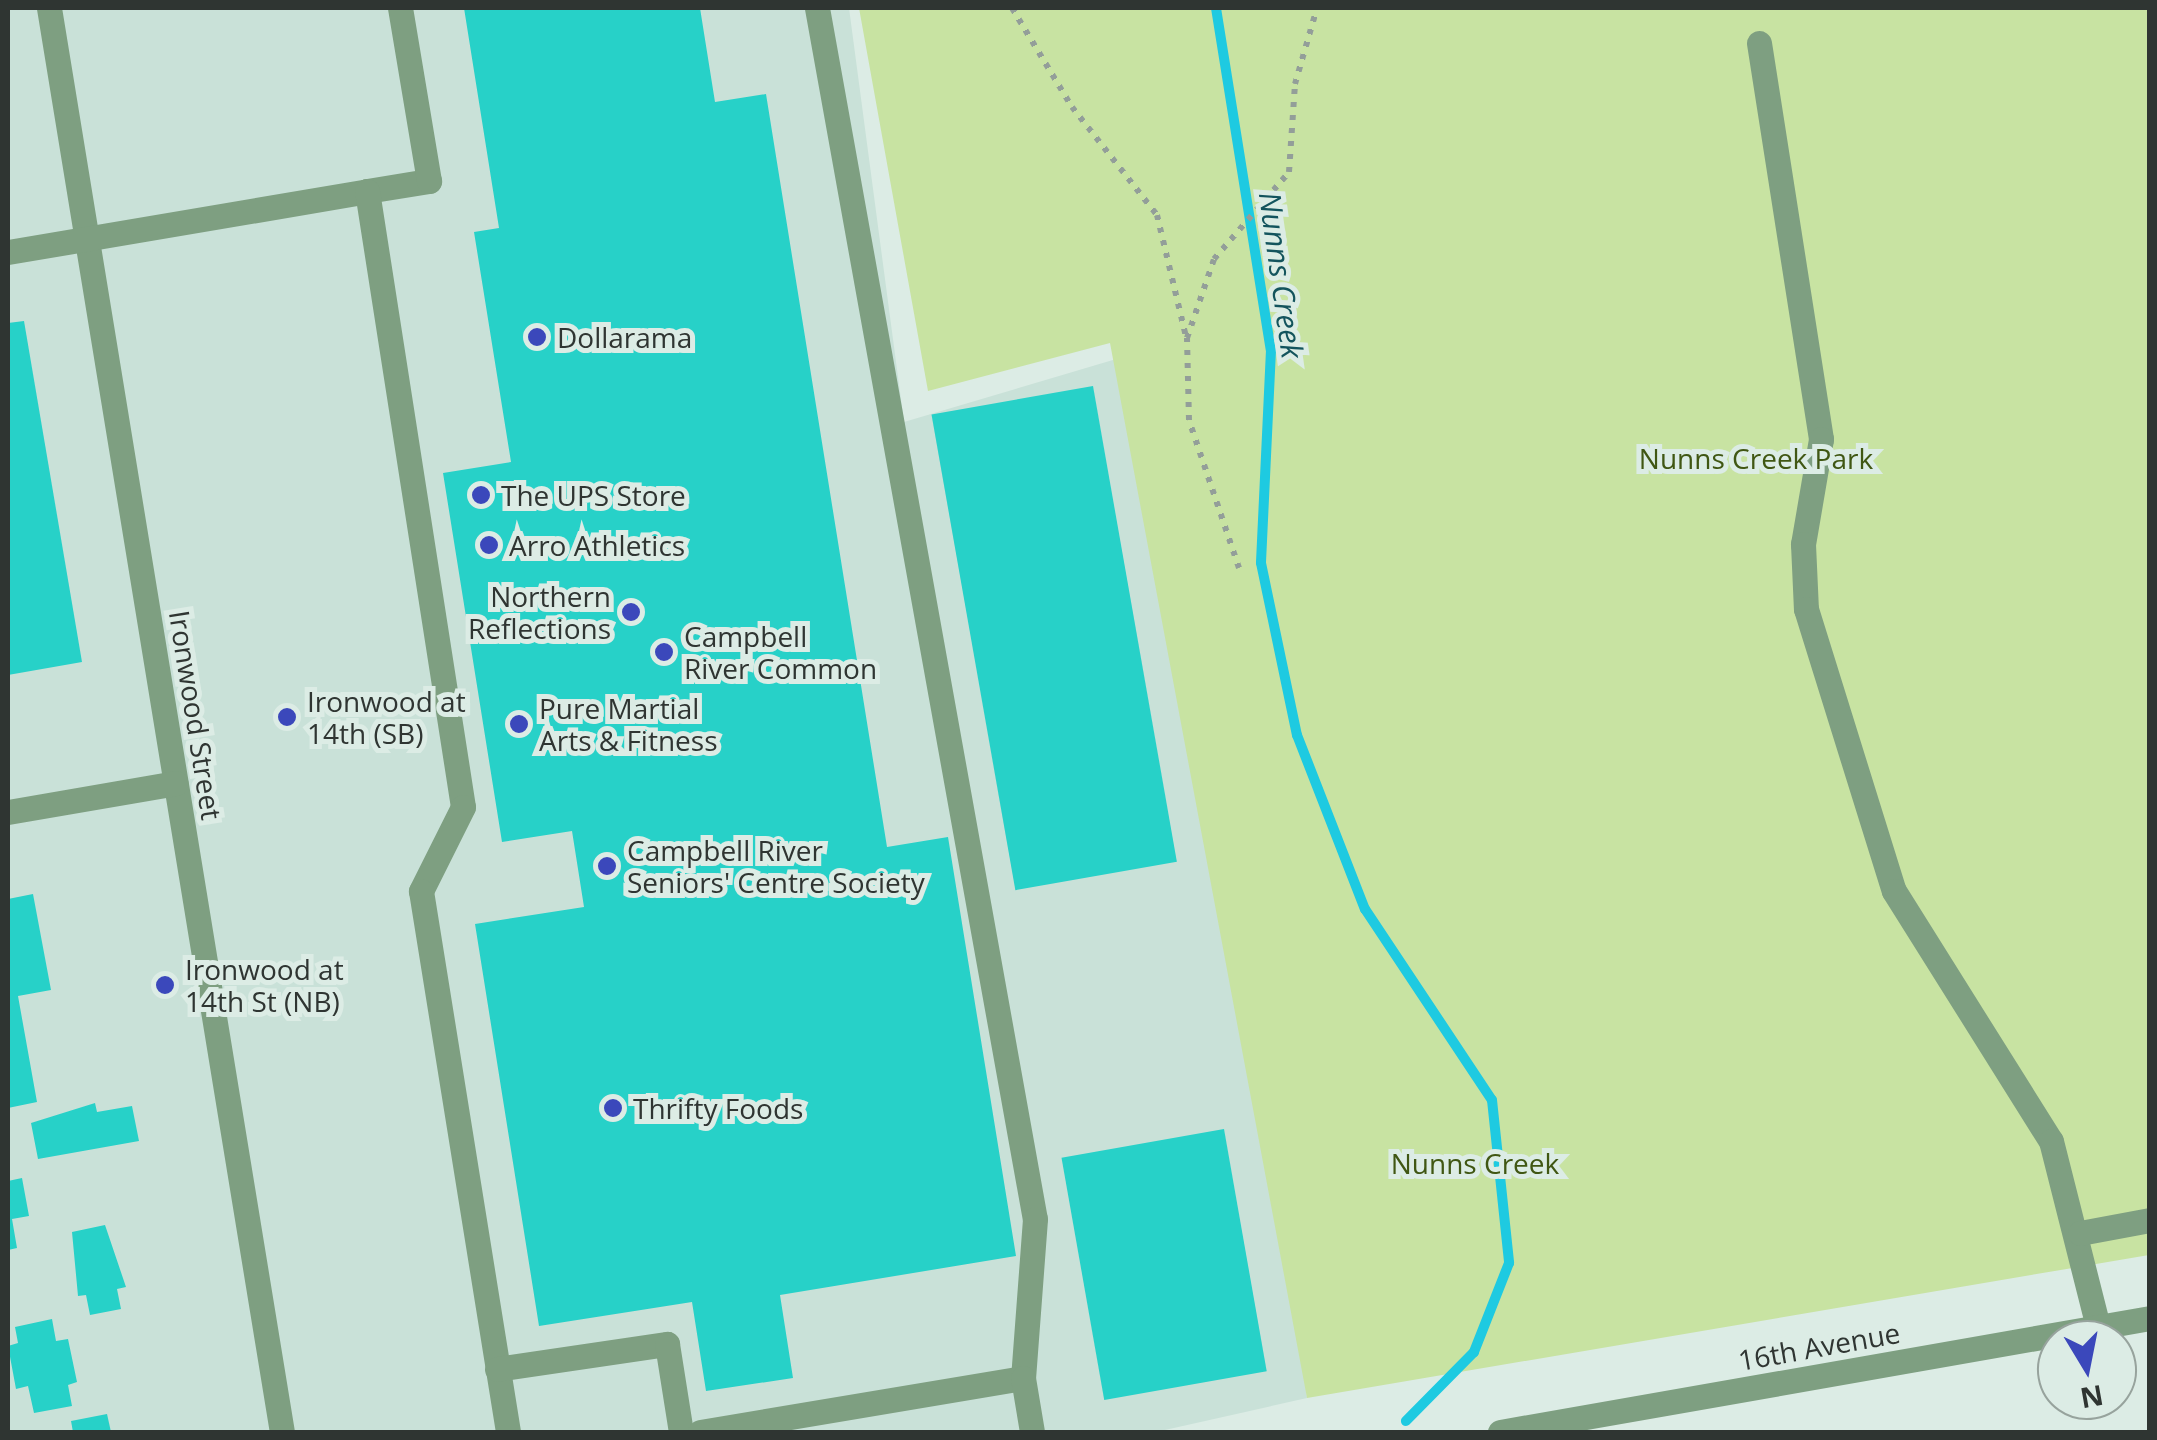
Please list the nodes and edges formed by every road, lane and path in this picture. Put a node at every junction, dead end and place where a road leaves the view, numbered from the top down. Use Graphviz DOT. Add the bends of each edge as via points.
graph roads {
  1 [pos="49,8"];
  2 [pos="400,8"];
  3 [pos="818,8"];
  4 [pos="1012,8"];
  5 [pos="1318,8"];
  6 [pos="1759,43"];
  7 [pos="367,192"];
  8 [pos="88,239"];
  9 [pos="8,252"];
  10 [pos="1186,338"];
  11 [pos="1240,568"];
  12 [pos="176,783"];
  13 [pos="8,812"];
  14 [pos="2150,1220"];
  15 [pos="2080,1233"];
  16 [pos="2096,1320"];
  17 [pos="2037,1339"];
  18 [pos="498,1370"];
  19 [pos="1022,1378"];
  20 [pos="282,1432"];
  21 [pos="508,1432"];
  22 [pos="682,1432"];
  23 [pos="700,1432"];
  24 [pos="1032,1432"];
  25 [pos="1500,1432"];
  1 -- 8 [label="street, Ironwood Street"];
  2 -- 7 [label="street" via="429,181"];
  3 -- 19 [label="street" via="1036,1219"];
  4 -- 10 [label="path" via="1072,107 1157,215"];
  5 -- 10 [label="path" via="1295,84 1289,172 1214,259"];
  6 -- 15 [label="street" via="1821,439 1803,544 1806,609 1894,890 2051,1141"];
  7 -- 8 [label="street"];
  7 -- 18 [label="street" via="462,807 422,891"];
  8 -- 9 [label="street"];
  8 -- 12 [label="street, Ironwood Street"];
  10 -- 11 [label="path" via="1189,420"];
  12 -- 13 [label="street"];
  12 -- 20 [label="street, Ironwood Street"];
  14 -- 15 [label="street"];
  15 -- 16 [label="street"];
  17 -- 25 [label="street, 16th Avenue"];
  18 -- 21 [label="street"];
  18 -- 22 [label="street" via="667,1344"];
  19 -- 23 [label="street"];
  19 -- 24 [label="street"];
}
